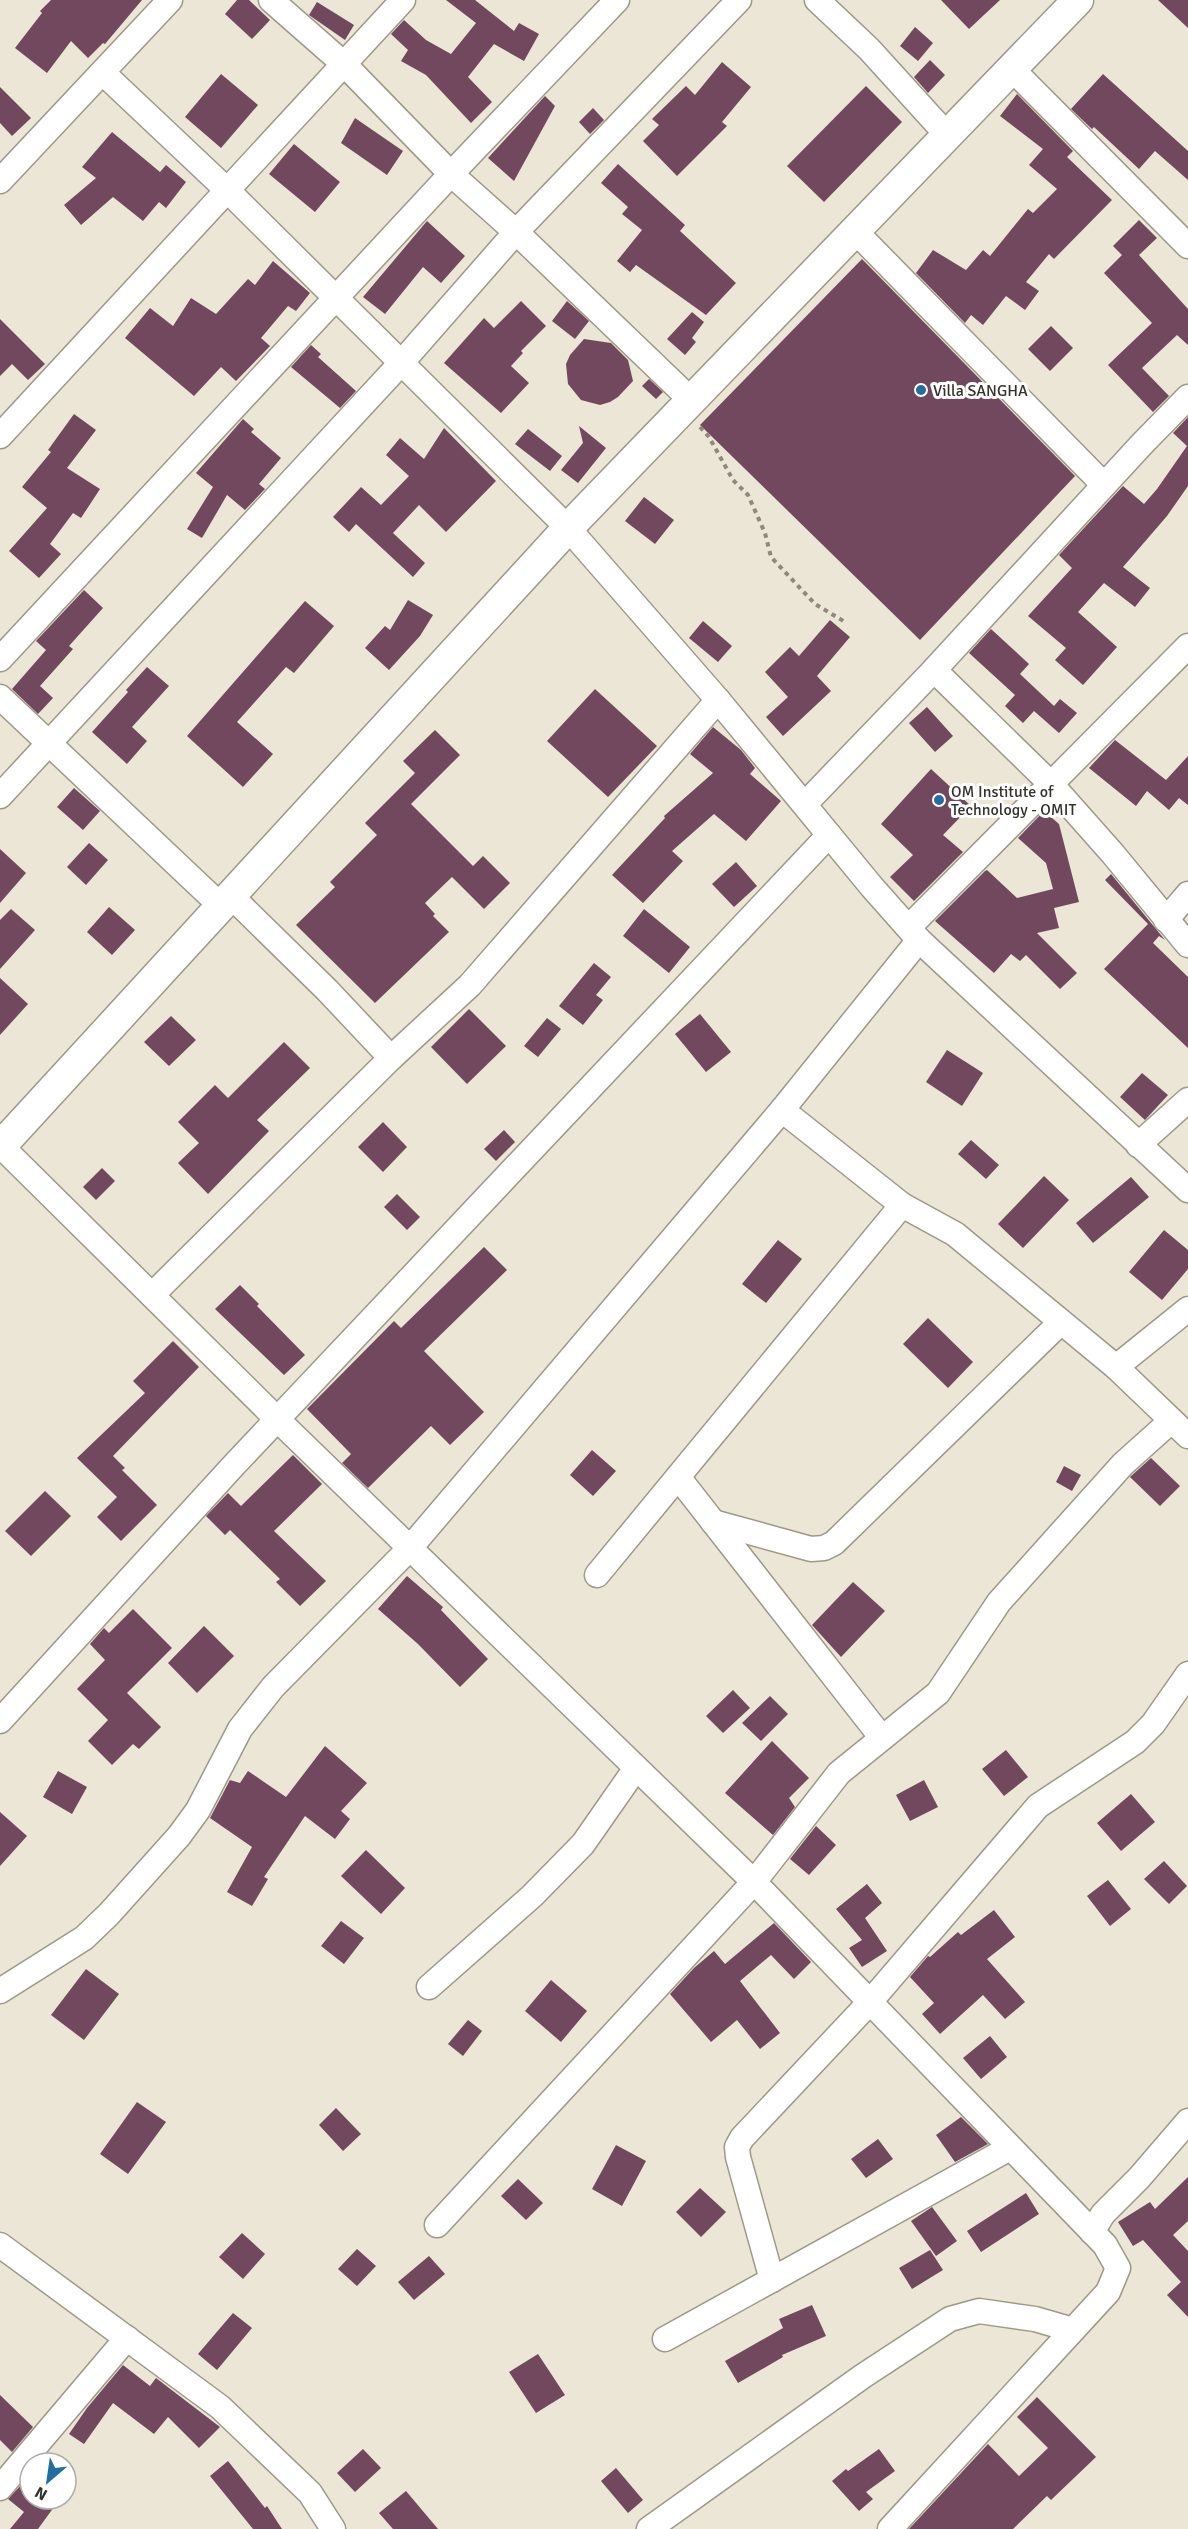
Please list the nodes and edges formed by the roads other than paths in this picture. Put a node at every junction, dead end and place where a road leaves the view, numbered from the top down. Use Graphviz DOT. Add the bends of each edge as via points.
graph roads {
  1 [pos="170,0"];
  2 [pos="271,0"];
  3 [pos="403,0"];
  4 [pos="617,0"];
  5 [pos="739,0"];
  6 [pos="817,0"];
  7 [pos="1078,0"];
  8 [pos="345,65"];
  9 [pos="1013,69"];
  10 [pos="103,73"];
  11 [pos="948,136"];
  12 [pos="451,174"];
  13 [pos="0,181"];
  14 [pos="227,190"];
  15 [pos="516,232"];
  16 [pos="856,232"];
  17 [pos="1188,246"];
  18 [pos="336,297"];
  19 [pos="402,362"];
  20 [pos="1188,398"];
  21 [pos="692,400"];
  22 [pos="0,436"];
  23 [pos="1104,485"];
  24 [pos="568,528"];
  25 [pos="1188,646"];
  26 [pos="0,659"];
  27 [pos="934,670"];
  28 [pos="0,698"];
  29 [pos="718,700"];
  30 [pos="48,744"];
  31 [pos="1051,784"];
  32 [pos="0,796"];
  33 [pos="805,804"];
  34 [pos="829,835"];
  35 [pos="1188,894"];
  36 [pos="226,901"];
  37 [pos="1166,920"];
  38 [pos="914,934"];
  39 [pos="1188,945"];
  40 [pos="391,1058"];
  41 [pos="1188,1100"];
  42 [pos="782,1110"];
  43 [pos="1138,1145"];
  44 [pos="1,1147"];
  45 [pos="1188,1190"];
  46 [pos="902,1205"];
  47 [pos="152,1295"];
  48 [pos="1188,1309"];
  49 [pos="1061,1322"];
  50 [pos="1116,1367"];
  51 [pos="277,1419"];
  52 [pos="1180,1428"];
  53 [pos="678,1478"];
  54 [pos="713,1522"];
  55 [pos="410,1548"];
  56 [pos="597,1575"];
  57 [pos="1188,1674"];
  58 [pos="0,1721"];
  59 [pos="882,1738"];
  60 [pos="636,1768"];
  61 [pos="754,1882"];
  62 [pos="429,1987"];
  63 [pos="0,1990"];
  64 [pos="870,2002"];
  65 [pos="1188,2121"];
  66 [pos="1010,2148"];
  67 [pos="437,2225"];
  68 [pos="1092,2232"];
  69 [pos="0,2245"];
  70 [pos="772,2280"];
  71 [pos="1073,2330"];
  72 [pos="127,2338"];
  73 [pos="666,2339"];
  74 [pos="0,2488"];
  75 [pos="333,2529"];
  76 [pos="649,2529"];
  77 [pos="890,2529"];
  1 -- 10 [label="street"];
  2 -- 8 [label="street"];
  3 -- 8 [label="street"];
  4 -- 12 [label="street"];
  5 -- 15 [label="street"];
  6 -- 11 [label="street" via="869,48"];
  7 -- 9 [label="street"];
  8 -- 12 [label="street"];
  8 -- 14 [label="street"];
  9 -- 11 [label="street"];
  9 -- 17 [label="street"];
  10 -- 13 [label="street"];
  10 -- 14 [label="street"];
  11 -- 16 [label="street"];
  12 -- 15 [label="street"];
  12 -- 18 [label="street"];
  14 -- 18 [label="street"];
  14 -- 22 [label="street"];
  15 -- 19 [label="street"];
  15 -- 21 [label="street"];
  16 -- 21 [label="street"];
  16 -- 23 [label="street"];
  18 -- 19 [label="street"];
  18 -- 26 [label="street"];
  19 -- 24 [label="street"];
  19 -- 30 [label="street"];
  20 -- 23 [label="street"];
  21 -- 24 [label="street"];
  23 -- 27 [label="street"];
  24 -- 29 [label="street"];
  24 -- 36 [label="street"];
  25 -- 31 [label="street"];
  27 -- 31 [label="street"];
  27 -- 33 [label="street"];
  28 -- 30 [label="street"];
  29 -- 33 [label="street"];
  29 -- 40 [label="street" via="470,985"];
  30 -- 32 [label="street"];
  30 -- 36 [label="street"];
  31 -- 37 [label="street"];
  31 -- 38 [label="street"];
  33 -- 34 [label="street"];
  34 -- 38 [label="street"];
  34 -- 51 [label="street"];
  35 -- 37 [label="street"];
  36 -- 40 [label="street" via="327,990"];
  36 -- 44 [label="street"];
  37 -- 39 [label="street"];
  38 -- 42 [label="street"];
  38 -- 43 [label="street"];
  40 -- 47 [label="street"];
  41 -- 43 [label="street"];
  42 -- 46 [label="street"];
  42 -- 55 [label="street"];
  43 -- 45 [label="street"];
  44 -- 47 [label="street"];
  46 -- 49 [label="street" via="955,1234"];
  46 -- 53 [label="street"];
  47 -- 51 [label="street"];
  48 -- 50 [label="street"];
  49 -- 50 [label="street"];
  49 -- 54 [label="street" via="834,1543 811,1549"];
  50 -- 52 [label="street"];
  51 -- 55 [label="street"];
  51 -- 58 [label="street"];
  52 -- 59 [label="street" via="1123,1464 999,1602 938,1693"];
  53 -- 54 [label="street"];
  53 -- 56 [label="street"];
  54 -- 59 [label="street"];
  55 -- 60 [label="street"];
  55 -- 63 [label="street" via="254,1710 198,1810 109,1914 84,1938"];
  57 -- 64 [label="street" via="1153,1724 1135,1742 1038,1806"];
  59 -- 61 [label="street" via="831,1782"];
  60 -- 61 [label="street"];
  60 -- 62 [label="street" via="583,1844 532,1896"];
  61 -- 64 [label="street"];
  61 -- 67 [label="street"];
  64 -- 66 [label="street"];
  64 -- 70 [label="street" via="737,2147"];
  65 -- 68 [label="street" via="1103,2214"];
  66 -- 68 [label="street"];
  66 -- 70 [label="street"];
  68 -- 71 [label="street" via="1118,2268 1108,2292"];
  69 -- 72 [label="street"];
  70 -- 73 [label="street"];
  71 -- 76 [label="street" via="1035,2319 979,2311 950,2319 863,2376"];
  71 -- 77 [label="street"];
  72 -- 74 [label="street"];
  72 -- 75 [label="street" via="236,2421 310,2493"];
}
